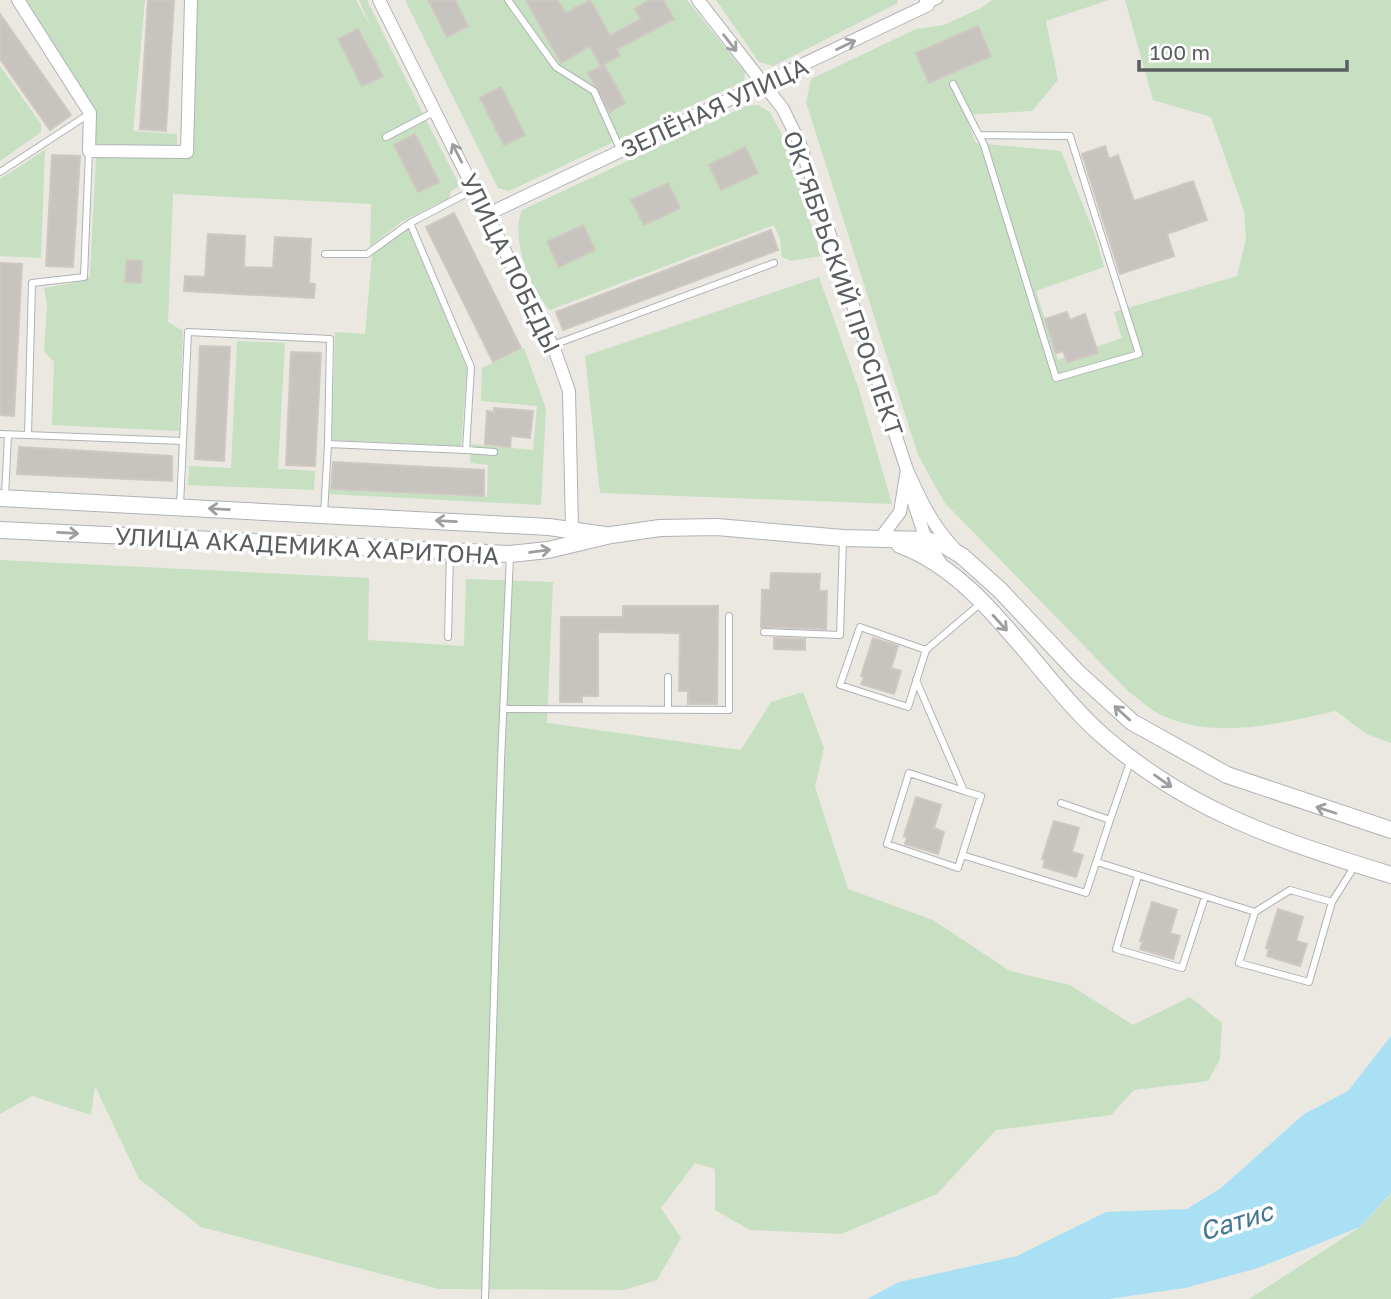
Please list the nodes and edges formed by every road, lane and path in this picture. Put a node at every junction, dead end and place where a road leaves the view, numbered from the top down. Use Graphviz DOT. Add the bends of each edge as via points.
graph roads {
  1 [pos="18,0"];
  2 [pos="191,0"];
  3 [pos="379,0"];
  4 [pos="508,0"];
  5 [pos="698,0"];
  6 [pos="931,2"];
  7 [pos="953,84"];
  8 [pos="762,85"];
  9 [pos="436,111"];
  10 [pos="90,113"];
  11 [pos="979,135"];
  12 [pos="386,137"];
  13 [pos="89,151"];
  14 [pos="621,151"];
  15 [pos="0,172"];
  16 [pos="475,189"];
  17 [pos="488,214"];
  18 [pos="410,223"];
  19 [pos="325,254"];
  20 [pos="774,263"];
  21 [pos="553,345"];
  22 [pos="4,434"];
  23 [pos="28,435"];
  24 [pos="183,441"];
  25 [pos="328,444"];
  26 [pos="466,450"];
  27 [pos="494,452"];
  28 [pos="907,470"];
  29 [pos="2,498"];
  30 [pos="180,507"];
  31 [pos="324,514"];
  32 [pos="572,528"];
  33 [pos="0,530"];
  34 [pos="611,535"];
  35 [pos="843,538"];
  36 [pos="883,540"];
  37 [pos="926,540"];
  38 [pos="573,545"];
  39 [pos="450,553"];
  40 [pos="510,554"];
  41 [pos="962,556"];
  42 [pos="941,564"];
  43 [pos="981,603"];
  44 [pos="729,615"];
  45 [pos="764,632"];
  46 [pos="448,637"];
  47 [pos="926,650"];
  48 [pos="668,677"];
  49 [pos="916,680"];
  50 [pos="504,709"];
  51 [pos="667,710"];
  52 [pos="1131,759"];
  53 [pos="964,791"];
  54 [pos="1061,803"];
  55 [pos="1110,820"];
  56 [pos="1391,830"];
  57 [pos="962,855"];
  58 [pos="1097,862"];
  59 [pos="1356,864"];
  60 [pos="1391,875"];
  61 [pos="1138,876"];
  62 [pos="1205,897"];
  63 [pos="1332,902"];
  64 [pos="1255,912"];
  65 [pos="485,1299"];
  1 -- 10 [label="street"];
  2 -- 13 [label="street" via="187,152"];
  3 -- 9 [label="street, УЛИЦА ПОБЕДЫ"];
  4 -- 14 [label="lane" via="556,66 594,91"];
  5 -- 8 [label="street, ОКТЯБРЬСКИЙ ПРОСПЕКТ, one-way"];
  8 -- 6 [label="street, ЗЕЛЁНАЯ УЛИЦА, one-way"];
  7 -- 11 [label="lane"];
  8 -- 14 [label="street, ЗЕЛЁНАЯ УЛИЦА"];
  8 -- 28 [label="street, ОКТЯБРЬСКИЙ ПРОСПЕКТ" via="783,109 800,144"];
  9 -- 12 [label="lane"];
  16 -- 9 [label="street, УЛИЦА ПОБЕДЫ, one-way"];
  10 -- 13 [label="street"];
  10 -- 15 [label="lane"];
  11 -- 11 [label="lane" via="1056,378 1139,354 1070,136"];
  13 -- 23 [label="lane" via="84,277 32,284"];
  14 -- 17 [label="street, ЗЕЛЁНАЯ УЛИЦА"];
  16 -- 17 [label="street, УЛИЦА ПОБЕДЫ"];
  16 -- 18 [label="lane"];
  17 -- 21 [label="street, УЛИЦА ПОБЕДЫ"];
  18 -- 19 [label="lane" via="367,254"];
  18 -- 26 [label="lane" via="471,367"];
  20 -- 21 [label="lane"];
  21 -- 32 [label="street, УЛИЦА ПОБЕДЫ" via="569,391"];
  22 -- 23 [label="lane"];
  22 -- 29 [label="lane"];
  23 -- 24 [label="lane"];
  24 -- 25 [label="lane" via="188,332 330,338"];
  24 -- 30 [label="lane"];
  25 -- 26 [label="lane"];
  25 -- 31 [label="lane"];
  26 -- 27 [label="lane"];
  28 -- 36 [label="street, ОКТЯБРЬСКИЙ ПРОСПЕКТ" via="900,512"];
  28 -- 37 [label="street, ОКТЯБРЬСКИЙ ПРОСПЕКТ"];
  28 -- 41 [label="street, ОКТЯБРЬСКИЙ ПРОСПЕКТ" via="937,528"];
  29 -- 30 [label="main road, УЛИЦА АКАДЕМИКА ХАРИТОНА"];
  31 -- 30 [label="main road, УЛИЦА АКАДЕМИКА ХАРИТОНА, one-way"];
  32 -- 31 [label="main road, УЛИЦА АКАДЕМИКА ХАРИТОНА, one-way"];
  32 -- 34 [label="main road, УЛИЦА АКАДЕМИКА ХАРИТОНА"];
  32 -- 38 [label="main road, УЛИЦА ПОБЕДЫ"];
  33 -- 39 [label="main road, УЛИЦА АКАДЕМИКА ХАРИТОНА, one-way"];
  34 -- 35 [label="main road, УЛИЦА АКАДЕМИКА ХАРИТОНА" via="717,527"];
  34 -- 38 [label="main road, УЛИЦА АКАДЕМИКА ХАРИТОНА"];
  35 -- 36 [label="main road, УЛИЦА АКАДЕМИКА ХАРИТОНА"];
  35 -- 45 [label="lane" via="840,635"];
  36 -- 37 [label="main road, УЛИЦА АКАДЕМИКА ХАРИТОНА"];
  36 -- 42 [label="main road, УЛИЦА АКАДЕМИКА ХАРИТОНА"];
  37 -- 41 [label="main road, УЛИЦА АКАДЕМИКА ХАРИТОНА"];
  37 -- 42 [label="street, ОКТЯБРЬСКИЙ ПРОСПЕКТ"];
  40 -- 38 [label="main road, УЛИЦА АКАДЕМИКА ХАРИТОНА, one-way"];
  39 -- 40 [label="main road, УЛИЦА АКАДЕМИКА ХАРИТОНА"];
  39 -- 46 [label="lane"];
  40 -- 50 [label="lane"];
  56 -- 41 [label="main road, УЛИЦА АКАДЕМИКА ХАРИТОНА, one-way" via="1227,775 1132,722"];
  42 -- 43 [label="main road, УЛИЦА АКАДЕМИКА ХАРИТОНА"];
  43 -- 47 [label="lane"];
  43 -- 52 [label="main road, УЛИЦА АКАДЕМИКА ХАРИТОНА, one-way" via="1101,735"];
  44 -- 51 [label="lane" via="729,710"];
  47 -- 49 [label="lane"];
  47 -- 49 [label="lane" via="860,627 840,685 908,707"];
  48 -- 51 [label="lane"];
  49 -- 53 [label="lane"];
  50 -- 51 [label="lane"];
  50 -- 65 [label="lane"];
  52 -- 55 [label="lane"];
  52 -- 59 [label="main road, УЛИЦА АКАДЕМИКА ХАРИТОНА, one-way" via="1234,822"];
  53 -- 57 [label="lane" via="981,796"];
  53 -- 57 [label="lane" via="909,773 887,844 958,868"];
  54 -- 55 [label="lane"];
  55 -- 58 [label="lane"];
  57 -- 58 [label="lane" via="1086,893"];
  58 -- 61 [label="lane"];
  59 -- 60 [label="main road, УЛИЦА АКАДЕМИКА ХАРИТОНА"];
  59 -- 63 [label="lane"];
  61 -- 62 [label="lane"];
  61 -- 62 [label="lane" via="1116,949 1182,968"];
  62 -- 64 [label="lane"];
  63 -- 64 [label="lane" via="1290,890"];
  63 -- 64 [label="lane" via="1309,982 1239,963"];
}
